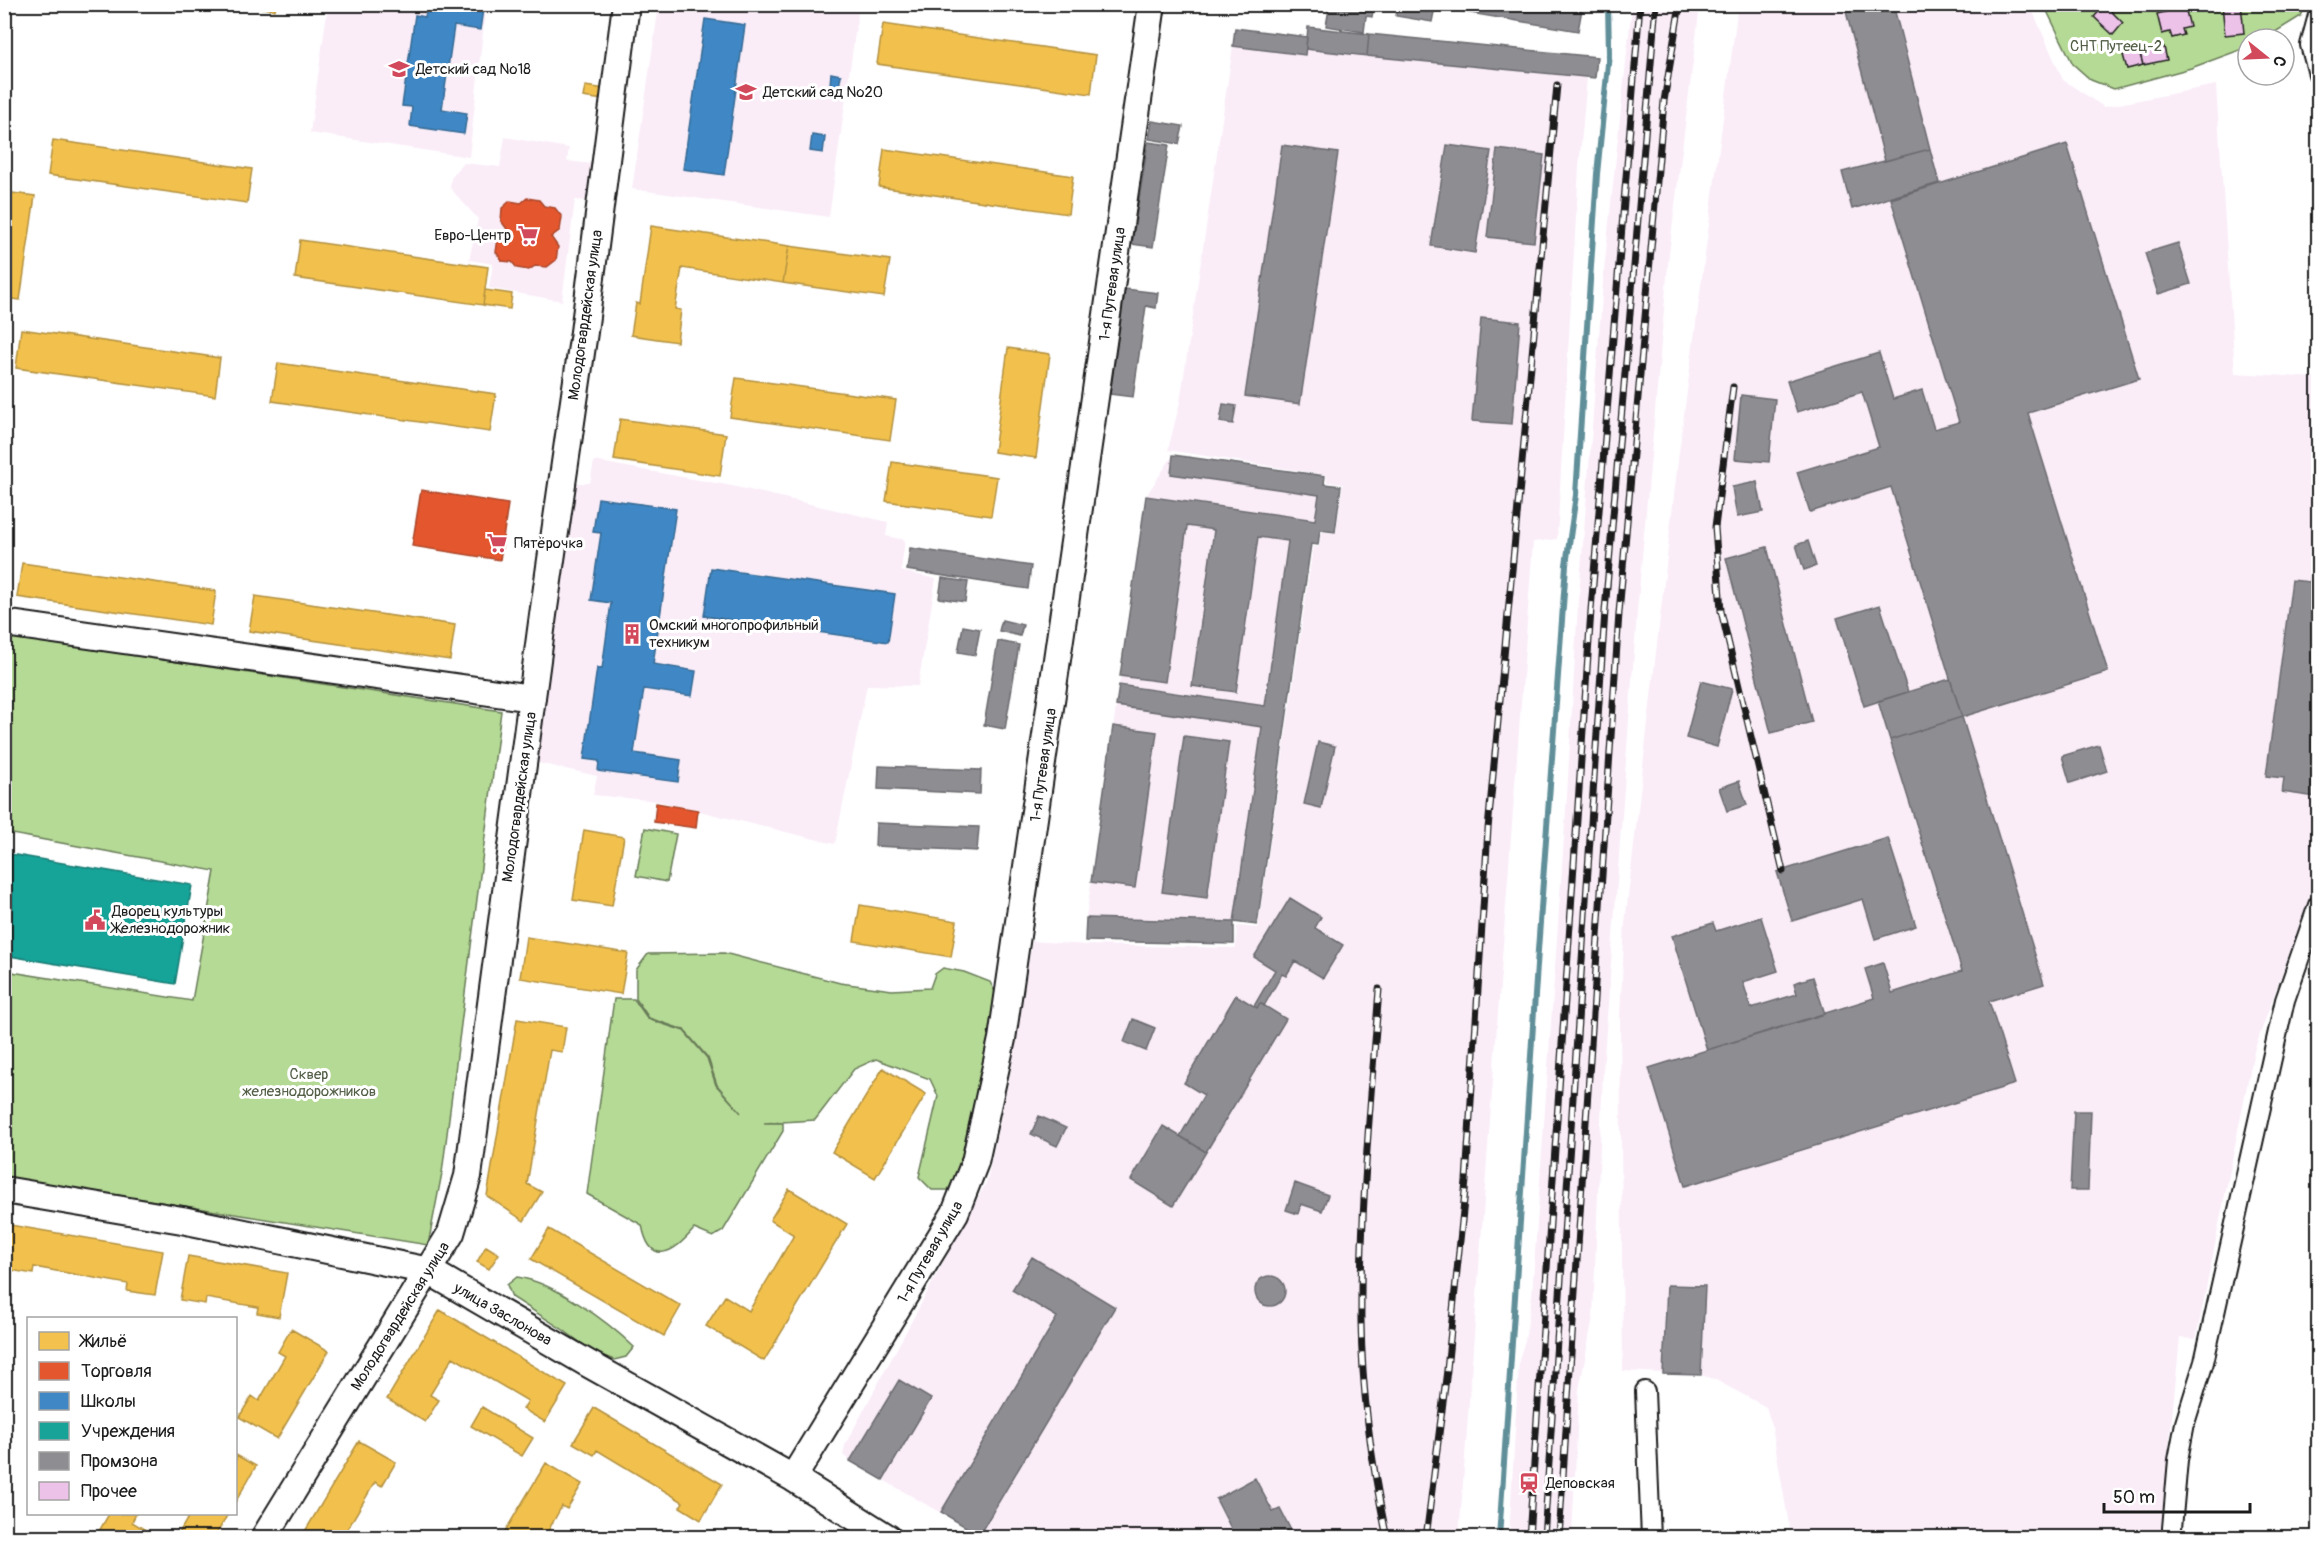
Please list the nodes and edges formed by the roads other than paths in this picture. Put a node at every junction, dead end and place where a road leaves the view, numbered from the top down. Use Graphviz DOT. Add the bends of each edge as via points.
graph roads {
  1 [pos="626,4"];
  2 [pos="1152,4"];
  3 [pos="2319,15"];
  4 [pos="2319,74"];
  5 [pos="4,623"];
  6 [pos="532,698"];
  7 [pos="2319,905"];
  8 [pos="4,1190"];
  9 [pos="429,1271"];
  10 [pos="1645,1391"];
  11 [pos="793,1478"];
  12 [pos="264,1538"];
  13 [pos="888,1538"];
  14 [pos="1651,1538"];
  15 [pos="2173,1538"];
  1 -- 6 [label="street, Молодогвардейская улица"];
  2 -- 11 [label="street, 1-я Путевая улица" via="1002,1039 975,1162 941,1239"];
  3 -- 4 [label="street" via="2310,45"];
  5 -- 6 [label="street"];
  6 -- 9 [label="street, Молодогвардейская улица" via="468,1176 452,1233"];
  7 -- 15 [label="street" via="2285,1000 2204,1362 2185,1423 2178,1460"];
  8 -- 9 [label="street, улица Заслонова" via="182,1220"];
  9 -- 11 [label="street, улица Заслонова"];
  9 -- 12 [label="street, Молодогвардейская улица"];
  10 -- 14 [label="street"];
  11 -- 13 [label="street, улица Заслонова"];
}
